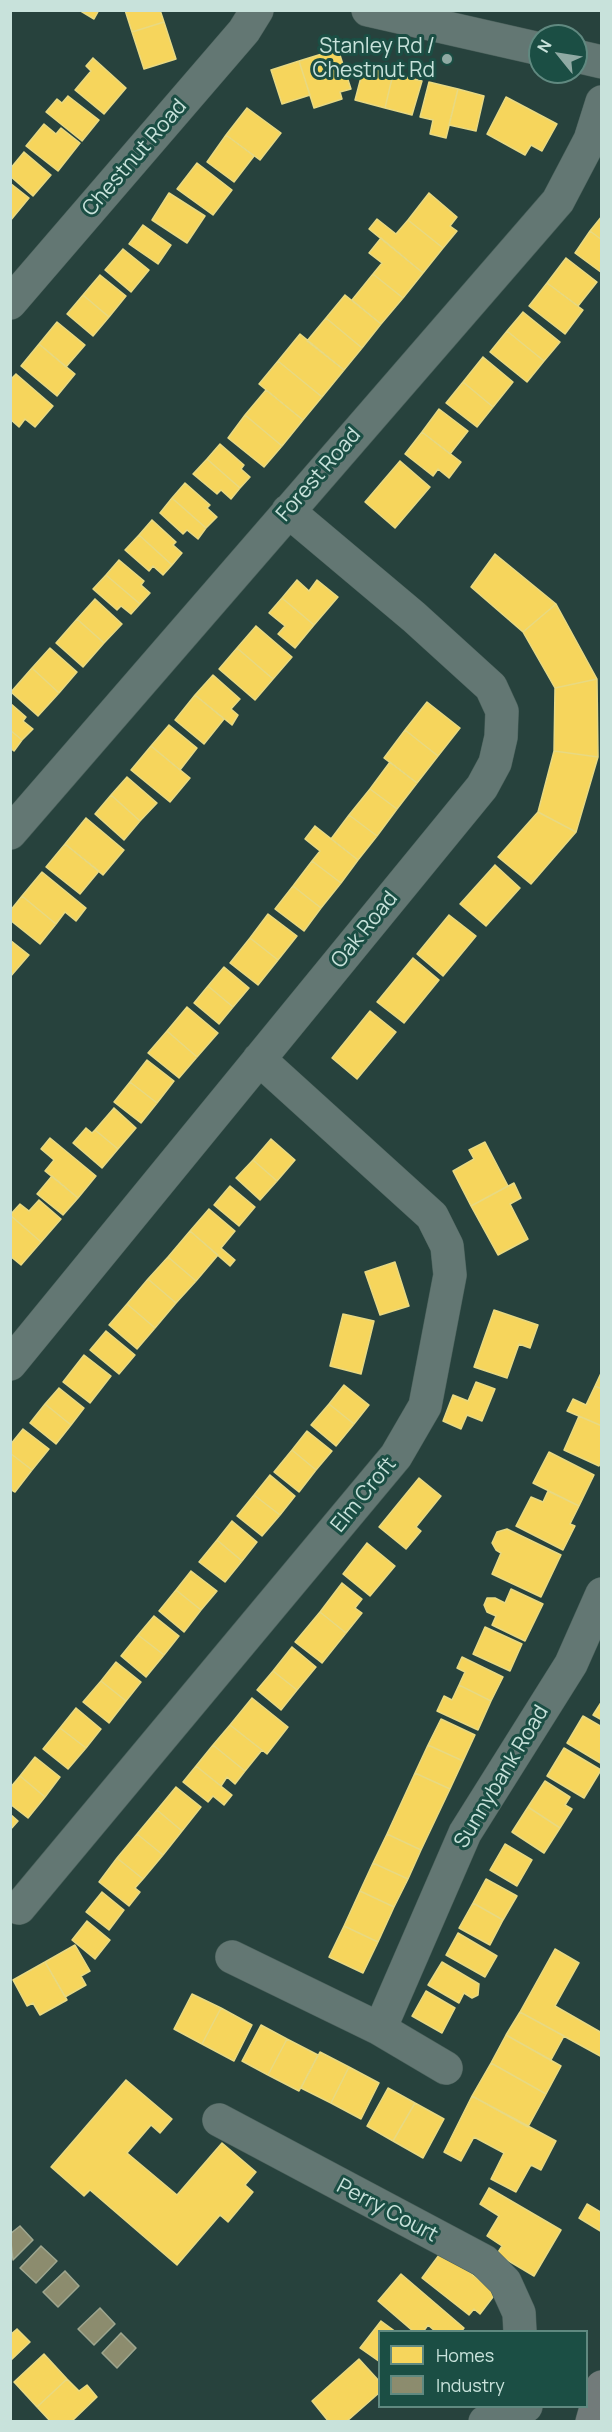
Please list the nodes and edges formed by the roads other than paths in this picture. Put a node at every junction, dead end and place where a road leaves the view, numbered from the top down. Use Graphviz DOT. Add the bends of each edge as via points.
graph roads {
  1 [pos="257,10"];
  2 [pos="368,10"];
  3 [pos="528,46"];
  4 [pos="602,102"];
  5 [pos="10,303"];
  6 [pos="288,511"];
  7 [pos="10,832"];
  8 [pos="259,1059"];
  9 [pos="10,1364"];
  10 [pos="602,1594"];
  11 [pos="19,1908"];
  12 [pos="232,1957"];
  13 [pos="380,2029"];
  14 [pos="446,2068"];
  15 [pos="219,2120"];
  16 [pos="520,2330"];
  17 [pos="602,2379"];
  18 [pos="602,2387"];
  19 [pos="588,2388"];
  20 [pos="521,2408"];
  21 [pos="485,2421"];
  22 [pos="591,2421"];
  1 -- 5 [label="street, Chestnut Road" via="244,31"];
  2 -- 3 [label="street"];
  4 -- 6 [label="street, Forest Road" via="590,140 558,201"];
  6 -- 7 [label="street, Forest Road"];
  6 -- 8 [label="street, Oak Road" via="491,687 502,720 495,763 482,787"];
  8 -- 9 [label="street, Oak Road"];
  8 -- 11 [label="street, Elm Croft" via="432,1216 447,1246 450,1275 425,1406 396,1456"];
  10 -- 13 [label="street, Sunnybank Road" via="571,1664 465,1833"];
  12 -- 13 [label="street"];
  13 -- 14 [label="street"];
  15 -- 16 [label="street, Perry Court" via="484,2261 505,2282 519,2313"];
  17 -- 19 [label="street"];
  18 -- 22 [label="highway"];
  20 -- 21 [label="street"];
}
